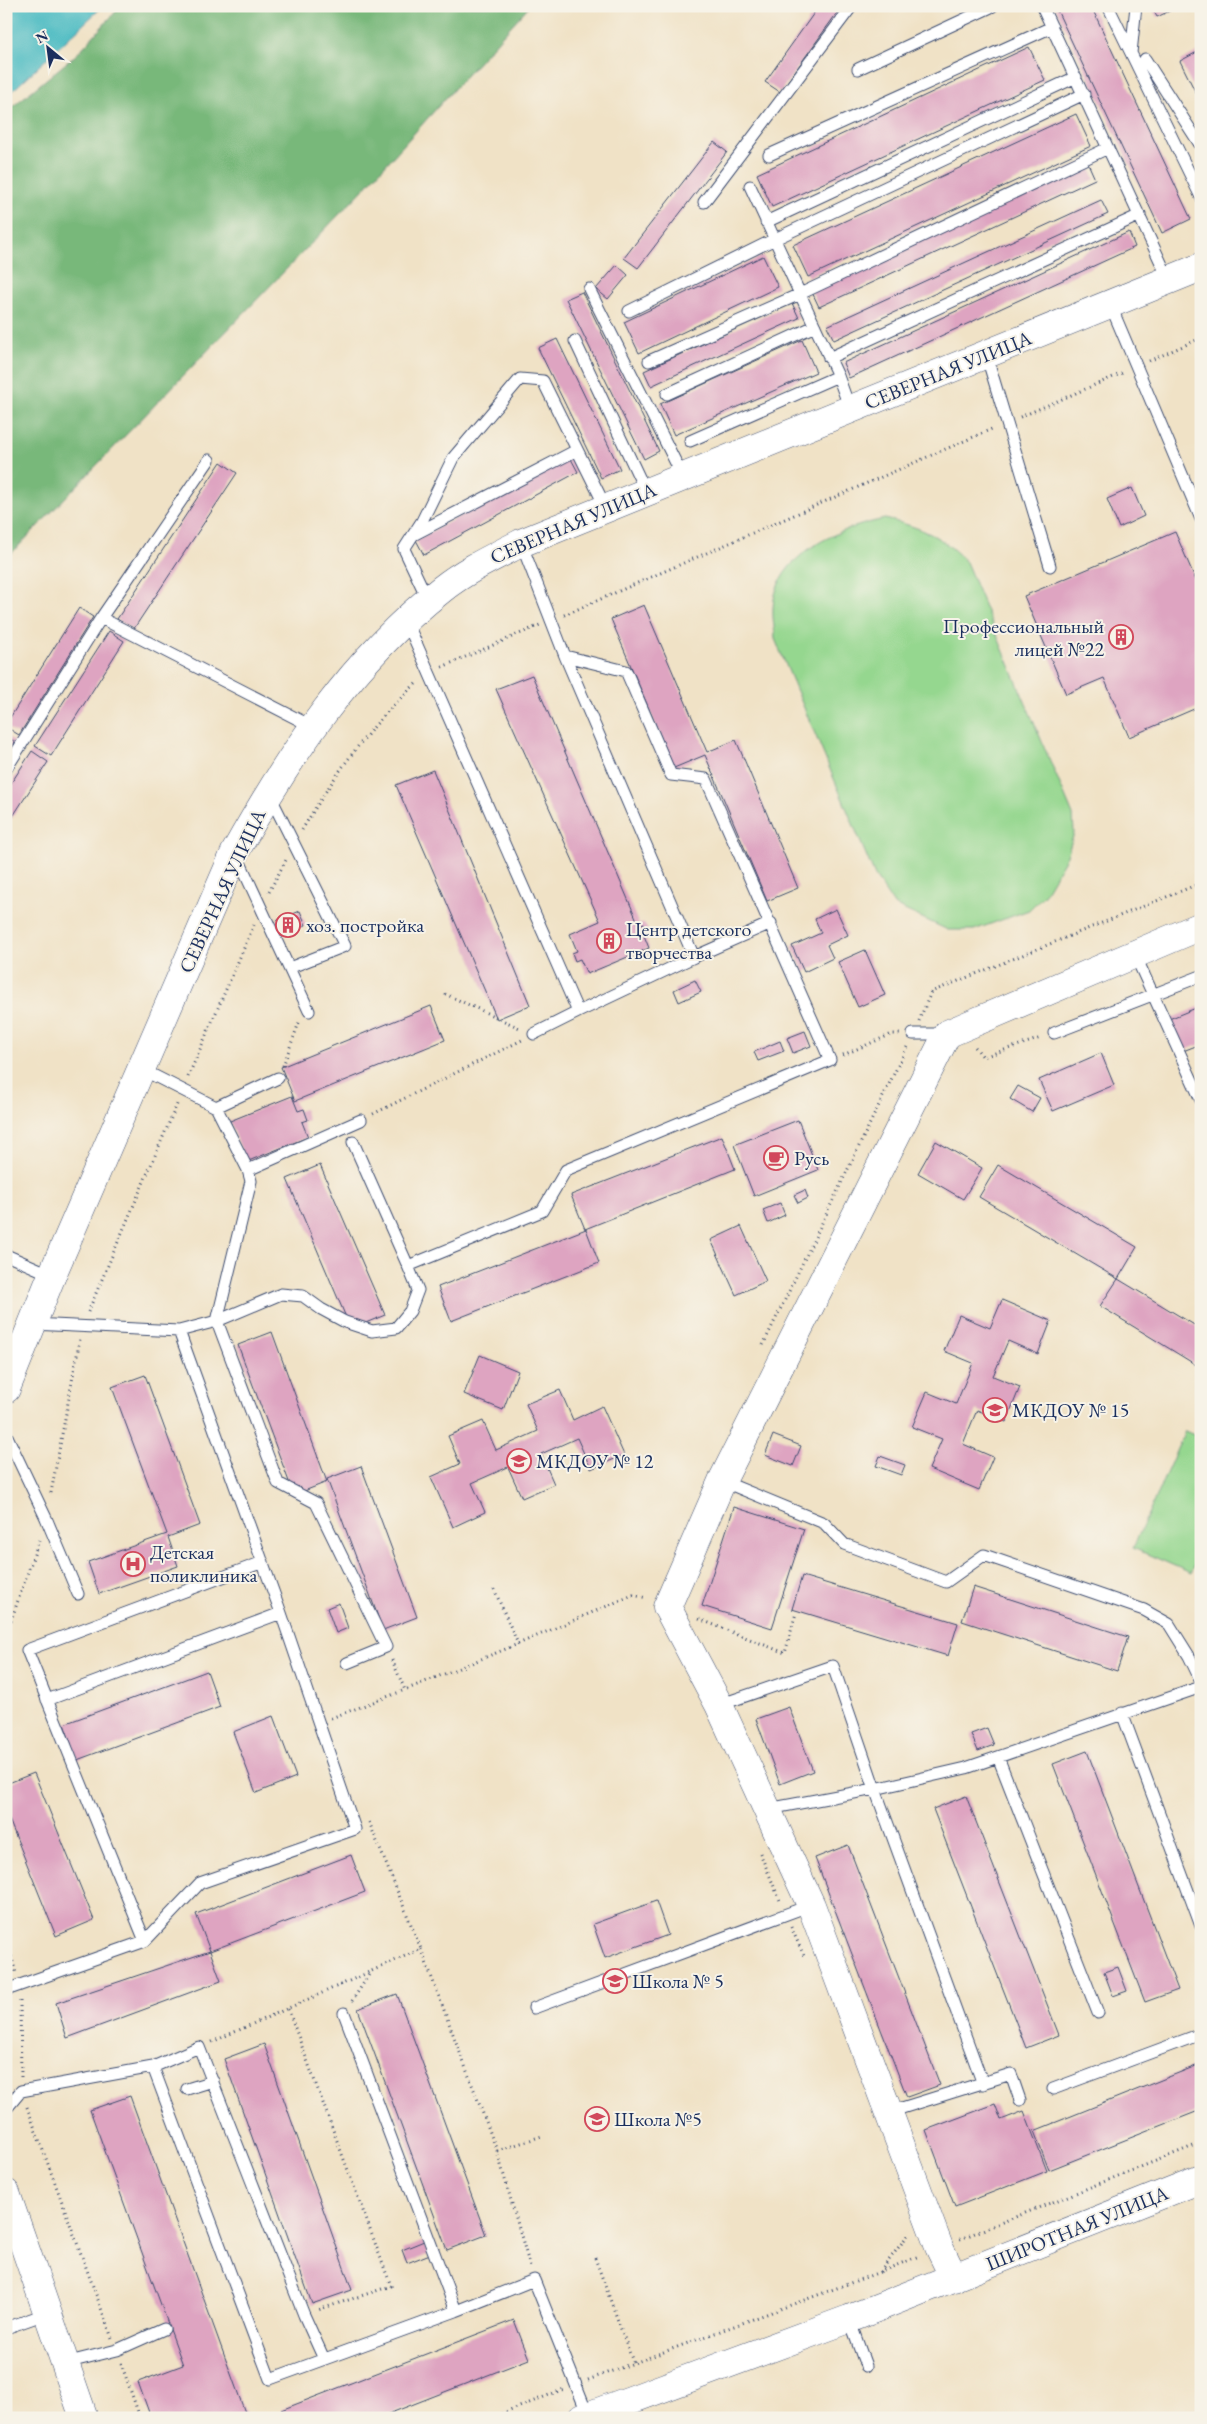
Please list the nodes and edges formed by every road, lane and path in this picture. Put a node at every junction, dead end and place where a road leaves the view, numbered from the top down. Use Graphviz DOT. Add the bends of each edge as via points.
graph roads {
  1 [pos="852,6"];
  2 [pos="993,6"];
  3 [pos="1042,6"];
  4 [pos="1108,6"];
  5 [pos="1136,6"];
  6 [pos="1052,27"];
  7 [pos="1131,53"];
  8 [pos="1145,59"];
  9 [pos="858,69"];
  10 [pos="1076,77"];
  11 [pos="1084,94"];
  12 [pos="1201,146"];
  13 [pos="1108,148"];
  14 [pos="769,155"];
  15 [pos="750,186"];
  16 [pos="1201,197"];
  17 [pos="704,202"];
  18 [pos="1140,215"];
  19 [pos="766,222"];
  20 [pos="775,239"];
  21 [pos="1201,267"];
  22 [pos="1169,280"];
  23 [pos="589,289"];
  24 [pos="800,294"];
  25 [pos="1110,304"];
  26 [pos="630,310"];
  27 [pos="816,326"];
  28 [pos="1201,338"];
  29 [pos="575,342"];
  30 [pos="986,354"];
  31 [pos="829,358"];
  32 [pos="649,361"];
  33 [pos="1137,366"];
  34 [pos="838,376"];
  35 [pos="666,394"];
  36 [pos="850,409"];
  37 [pos="1007,423"];
  38 [pos="690,441"];
  39 [pos="577,450"];
  40 [pos="209,460"];
  41 [pos="683,477"];
  42 [pos="646,492"];
  43 [pos="606,508"];
  44 [pos="1201,519"];
  45 [pos="414,536"];
  46 [pos="520,543"];
  47 [pos="1050,566"];
  48 [pos="428,601"];
  49 [pos="101,618"];
  50 [pos="406,620"];
  51 [pos="551,620"];
  52 [pos="565,656"];
  53 [pos="429,673"];
  54 [pos="313,727"];
  55 [pos="6,769"];
  56 [pos="268,793"];
  57 [pos="294,845"];
  58 [pos="235,852"];
  59 [pos="1201,883"];
  60 [pos="261,907"];
  61 [pos="771,923"];
  62 [pos="1201,926"];
  63 [pos="1135,954"];
  64 [pos="694,957"];
  65 [pos="289,968"];
  66 [pos="1201,976"];
  67 [pos="445,994"];
  68 [pos="1153,995"];
  69 [pos="309,1011"];
  70 [pos="578,1012"];
  71 [pos="1054,1033"];
  72 [pos="534,1034"];
  73 [pos="892,1034"];
  74 [pos="913,1034"];
  75 [pos="947,1034"];
  76 [pos="982,1041"];
  77 [pos="830,1060"];
  78 [pos="140,1069"];
  79 [pos="278,1078"];
  80 [pos="183,1091"];
  81 [pos="1201,1100"];
  82 [pos="216,1107"];
  83 [pos="361,1120"];
  84 [pos="353,1142"];
  85 [pos="248,1170"];
  86 [pos="6,1255"];
  87 [pos="408,1266"];
  88 [pos="52,1275"];
  89 [pos="216,1320"];
  90 [pos="32,1324"];
  91 [pos="82,1327"];
  92 [pos="179,1331"];
  93 [pos="762,1346"];
  94 [pos="6,1389"];
  95 [pos="6,1434"];
  96 [pos="722,1481"];
  97 [pos="46,1518"];
  98 [pos="263,1562"];
  99 [pos="494,1589"];
  100 [pos="78,1594"];
  101 [pos="667,1607"];
  102 [pos="281,1613"];
  103 [pos="796,1613"];
  104 [pos="6,1635"];
  105 [pos="518,1644"];
  106 [pos="386,1648"];
  107 [pos="347,1663"];
  108 [pos="1201,1681"];
  109 [pos="1201,1687"];
  110 [pos="405,1690"];
  111 [pos="47,1700"];
  112 [pos="719,1705"];
  113 [pos="1122,1713"];
  114 [pos="320,1722"];
  115 [pos="998,1757"];
  116 [pos="875,1789"];
  117 [pos="768,1809"];
  118 [pos="355,1829"];
  119 [pos="759,1851"];
  120 [pos="811,1905"];
  121 [pos="786,1914"];
  122 [pos="1201,1926"];
  123 [pos="6,1937"];
  124 [pos="145,1941"];
  125 [pos="421,1949"];
  126 [pos="805,1959"];
  127 [pos="371,1972"];
  128 [pos="20,1985"];
  129 [pos="6,1990"];
  130 [pos="534,2008"];
  131 [pos="288,2009"];
  132 [pos="1098,2012"];
  133 [pos="344,2013"];
  134 [pos="1201,2034"];
  135 [pos="200,2047"];
  136 [pos="153,2067"];
  137 [pos="213,2081"];
  138 [pos="983,2084"];
  139 [pos="187,2089"];
  140 [pos="1053,2089"];
  141 [pos="21,2092"];
  142 [pos="1020,2100"];
  143 [pos="6,2109"];
  144 [pos="889,2112"];
  145 [pos="542,2136"];
  146 [pos="1201,2143"];
  147 [pos="496,2151"];
  148 [pos="1201,2179"];
  149 [pos="6,2193"];
  150 [pos="912,2229"];
  151 [pos="939,2247"];
  152 [pos="595,2258"];
  153 [pos="880,2272"];
  154 [pos="954,2278"];
  155 [pos="534,2280"];
  156 [pos="456,2311"];
  157 [pos="48,2313"];
  158 [pos="304,2315"];
  159 [pos="849,2319"];
  160 [pos="6,2328"];
  161 [pos="164,2329"];
  162 [pos="117,2350"];
  163 [pos="324,2359"];
  164 [pos="633,2362"];
  165 [pos="65,2363"];
  166 [pos="866,2366"];
  167 [pos="576,2385"];
  168 [pos="585,2417"];
  169 [pos="84,2418"];
  170 [pos="140,2418"];
  171 [pos="492,2418"];
  1 -- 17 [label="lane"];
  2 -- 9 [label="lane"];
  3 -- 6 [label="lane"];
  4 -- 7 [label="lane"];
  5 -- 7 [label="lane"];
  6 -- 10 [label="lane"];
  6 -- 14 [label="lane"];
  7 -- 16 [label="lane"];
  8 -- 12 [label="lane"];
  10 -- 11 [label="lane"];
  10 -- 19 [label="lane"];
  11 -- 13 [label="lane"];
  11 -- 20 [label="lane"];
  13 -- 18 [label="lane"];
  13 -- 24 [label="lane"];
  15 -- 19 [label="lane"];
  18 -- 22 [label="lane"];
  18 -- 31 [label="lane"];
  19 -- 20 [label="lane"];
  20 -- 24 [label="lane"];
  20 -- 26 [label="lane"];
  21 -- 22 [label="street, СЕВЕРНАЯ УЛИЦА"];
  22 -- 25 [label="street, СЕВЕРНАЯ УЛИЦА"];
  23 -- 41 [label="lane"];
  24 -- 27 [label="lane"];
  24 -- 32 [label="lane"];
  25 -- 30 [label="street, СЕВЕРНАЯ УЛИЦА"];
  25 -- 33 [label="lane"];
  27 -- 31 [label="lane"];
  27 -- 35 [label="lane"];
  28 -- 33 [label="path"];
  29 -- 42 [label="lane"];
  30 -- 36 [label="street, СЕВЕРНАЯ УЛИЦА"];
  30 -- 37 [label="lane"];
  31 -- 34 [label="lane"];
  33 -- 37 [label="path"];
  33 -- 44 [label="lane"];
  34 -- 36 [label="lane"];
  34 -- 38 [label="lane"];
  36 -- 41 [label="street, СЕВЕРНАЯ УЛИЦА"];
  37 -- 47 [label="lane"];
  37 -- 51 [label="path"];
  39 -- 43 [label="lane"];
  39 -- 45 [label="lane"];
  39 -- 45 [label="lane" via="543,381 520,379 453,458"];
  40 -- 49 [label="lane"];
  41 -- 42 [label="street, СЕВЕРНАЯ УЛИЦА"];
  42 -- 43 [label="street, СЕВЕРНАЯ УЛИЦА"];
  43 -- 46 [label="street, СЕВЕРНАЯ УЛИЦА"];
  45 -- 48 [label="lane" via="404,549"];
  46 -- 48 [label="street, СЕВЕРНАЯ УЛИЦА" via="482,562"];
  46 -- 51 [label="lane"];
  48 -- 50 [label="street, СЕВЕРНАЯ УЛИЦА"];
  49 -- 54 [label="lane"];
  49 -- 55 [label="lane"];
  50 -- 53 [label="lane"];
  50 -- 54 [label="street, СЕВЕРНАЯ УЛИЦА" via="356,671"];
  51 -- 52 [label="lane"];
  51 -- 53 [label="path"];
  52 -- 61 [label="lane" via="626,671 671,775 706,779"];
  52 -- 64 [label="lane"];
  53 -- 57 [label="path" via="396,701 360,742"];
  53 -- 70 [label="lane"];
  54 -- 56 [label="street, СЕВЕРНАЯ УЛИЦА"];
  56 -- 57 [label="lane"];
  56 -- 58 [label="street, СЕВЕРНАЯ УЛИЦА"];
  57 -- 60 [label="path"];
  57 -- 65 [label="lane" via="345,946"];
  58 -- 60 [label="lane"];
  58 -- 78 [label="street, СЕВЕРНАЯ УЛИЦА"];
  59 -- 74 [label="path" via="931,992"];
  60 -- 65 [label="lane"];
  60 -- 80 [label="path"];
  61 -- 64 [label="lane"];
  61 -- 77 [label="lane"];
  62 -- 63 [label="street"];
  63 -- 68 [label="lane"];
  63 -- 75 [label="street"];
  64 -- 70 [label="lane"];
  65 -- 69 [label="lane"];
  66 -- 68 [label="lane"];
  67 -- 72 [label="path"];
  68 -- 71 [label="lane"];
  68 -- 81 [label="lane"];
  69 -- 79 [label="path" via="302,1014"];
  70 -- 72 [label="lane"];
  71 -- 76 [label="path" via="983,1057 973,1044"];
  72 -- 83 [label="path"];
  73 -- 77 [label="path"];
  74 -- 75 [label="lane"];
  74 -- 93 [label="path"];
  75 -- 96 [label="street"];
  77 -- 87 [label="lane" via="566,1170 542,1211"];
  78 -- 80 [label="lane"];
  78 -- 88 [label="street, СЕВЕРНАЯ УЛИЦА"];
  79 -- 82 [label="lane"];
  80 -- 82 [label="lane"];
  80 -- 91 [label="path"];
  82 -- 85 [label="lane"];
  83 -- 85 [label="lane"];
  84 -- 87 [label="lane"];
  85 -- 89 [label="lane" via="251,1181"];
  86 -- 88 [label="lane"];
  87 -- 89 [label="lane" via="418,1290 410,1310 396,1328 372,1330 345,1322 320,1309 312,1300 296,1294 280,1294"];
  88 -- 90 [label="street, СЕВЕРНАЯ УЛИЦА"];
  89 -- 92 [label="lane"];
  89 -- 106 [label="lane" via="278,1483 316,1503"];
  90 -- 91 [label="lane"];
  90 -- 94 [label="street, СЕВЕРНАЯ УЛИЦА"];
  91 -- 92 [label="lane"];
  91 -- 97 [label="path"];
  92 -- 98 [label="lane"];
  95 -- 97 [label="lane"];
  96 -- 101 [label="street"];
  96 -- 108 [label="lane" via="824,1523 844,1544 946,1582 984,1554 1144,1610 1170,1624"];
  97 -- 100 [label="lane"];
  97 -- 104 [label="path"];
  98 -- 102 [label="lane"];
  98 -- 111 [label="lane" via="27,1650"];
  99 -- 105 [label="path"];
  101 -- 103 [label="path" via="786,1653"];
  101 -- 105 [label="path" via="633,1594"];
  101 -- 112 [label="street"];
  102 -- 111 [label="lane"];
  102 -- 114 [label="lane"];
  105 -- 110 [label="path"];
  106 -- 107 [label="lane"];
  106 -- 110 [label="path"];
  109 -- 113 [label="lane"];
  110 -- 114 [label="path"];
  111 -- 124 [label="lane"];
  112 -- 116 [label="lane" via="833,1666"];
  112 -- 117 [label="street"];
  113 -- 115 [label="lane"];
  113 -- 122 [label="lane"];
  114 -- 118 [label="lane"];
  115 -- 116 [label="lane" via="966,1768"];
  115 -- 132 [label="lane"];
  116 -- 117 [label="lane"];
  116 -- 138 [label="lane"];
  117 -- 120 [label="street"];
  118 -- 124 [label="lane" via="200,1883"];
  118 -- 125 [label="path" via="370,1822"];
  119 -- 121 [label="path"];
  120 -- 121 [label="lane"];
  120 -- 144 [label="street"];
  121 -- 126 [label="path"];
  121 -- 130 [label="lane"];
  123 -- 128 [label="path"];
  124 -- 128 [label="lane"];
  125 -- 127 [label="path"];
  125 -- 147 [label="path"];
  127 -- 131 [label="path"];
  127 -- 133 [label="path"];
  128 -- 129 [label="lane"];
  128 -- 141 [label="path"];
  131 -- 135 [label="path"];
  131 -- 158 [label="path" via="390,2286"];
  133 -- 156 [label="lane"];
  134 -- 140 [label="lane"];
  135 -- 136 [label="lane"];
  135 -- 137 [label="lane"];
  136 -- 141 [label="lane"];
  136 -- 163 [label="lane" via="270,2379"];
  137 -- 139 [label="lane"];
  137 -- 158 [label="lane"];
  138 -- 142 [label="lane" via="1011,2074"];
  138 -- 144 [label="lane"];
  141 -- 143 [label="lane"];
  141 -- 162 [label="path"];
  144 -- 151 [label="street"];
  145 -- 147 [label="path"];
  146 -- 151 [label="path"];
  147 -- 155 [label="path"];
  148 -- 154 [label="street, ШИРОТНАЯ УЛИЦА"];
  149 -- 157 [label="street"];
  150 -- 153 [label="path"];
  151 -- 153 [label="path"];
  151 -- 154 [label="street"];
  152 -- 164 [label="path"];
  153 -- 164 [label="path"];
  154 -- 159 [label="street, ШИРОТНАЯ УЛИЦА"];
  155 -- 156 [label="lane"];
  155 -- 167 [label="lane"];
  156 -- 163 [label="lane"];
  157 -- 160 [label="lane"];
  157 -- 165 [label="street"];
  158 -- 163 [label="lane"];
  159 -- 166 [label="lane"];
  159 -- 168 [label="street, ШИРОТНАЯ УЛИЦА"];
  161 -- 162 [label="lane"];
  162 -- 165 [label="lane"];
  162 -- 170 [label="path"];
  164 -- 167 [label="path"];
  165 -- 169 [label="street"];
  167 -- 168 [label="lane"];
  167 -- 171 [label="path"];
}
